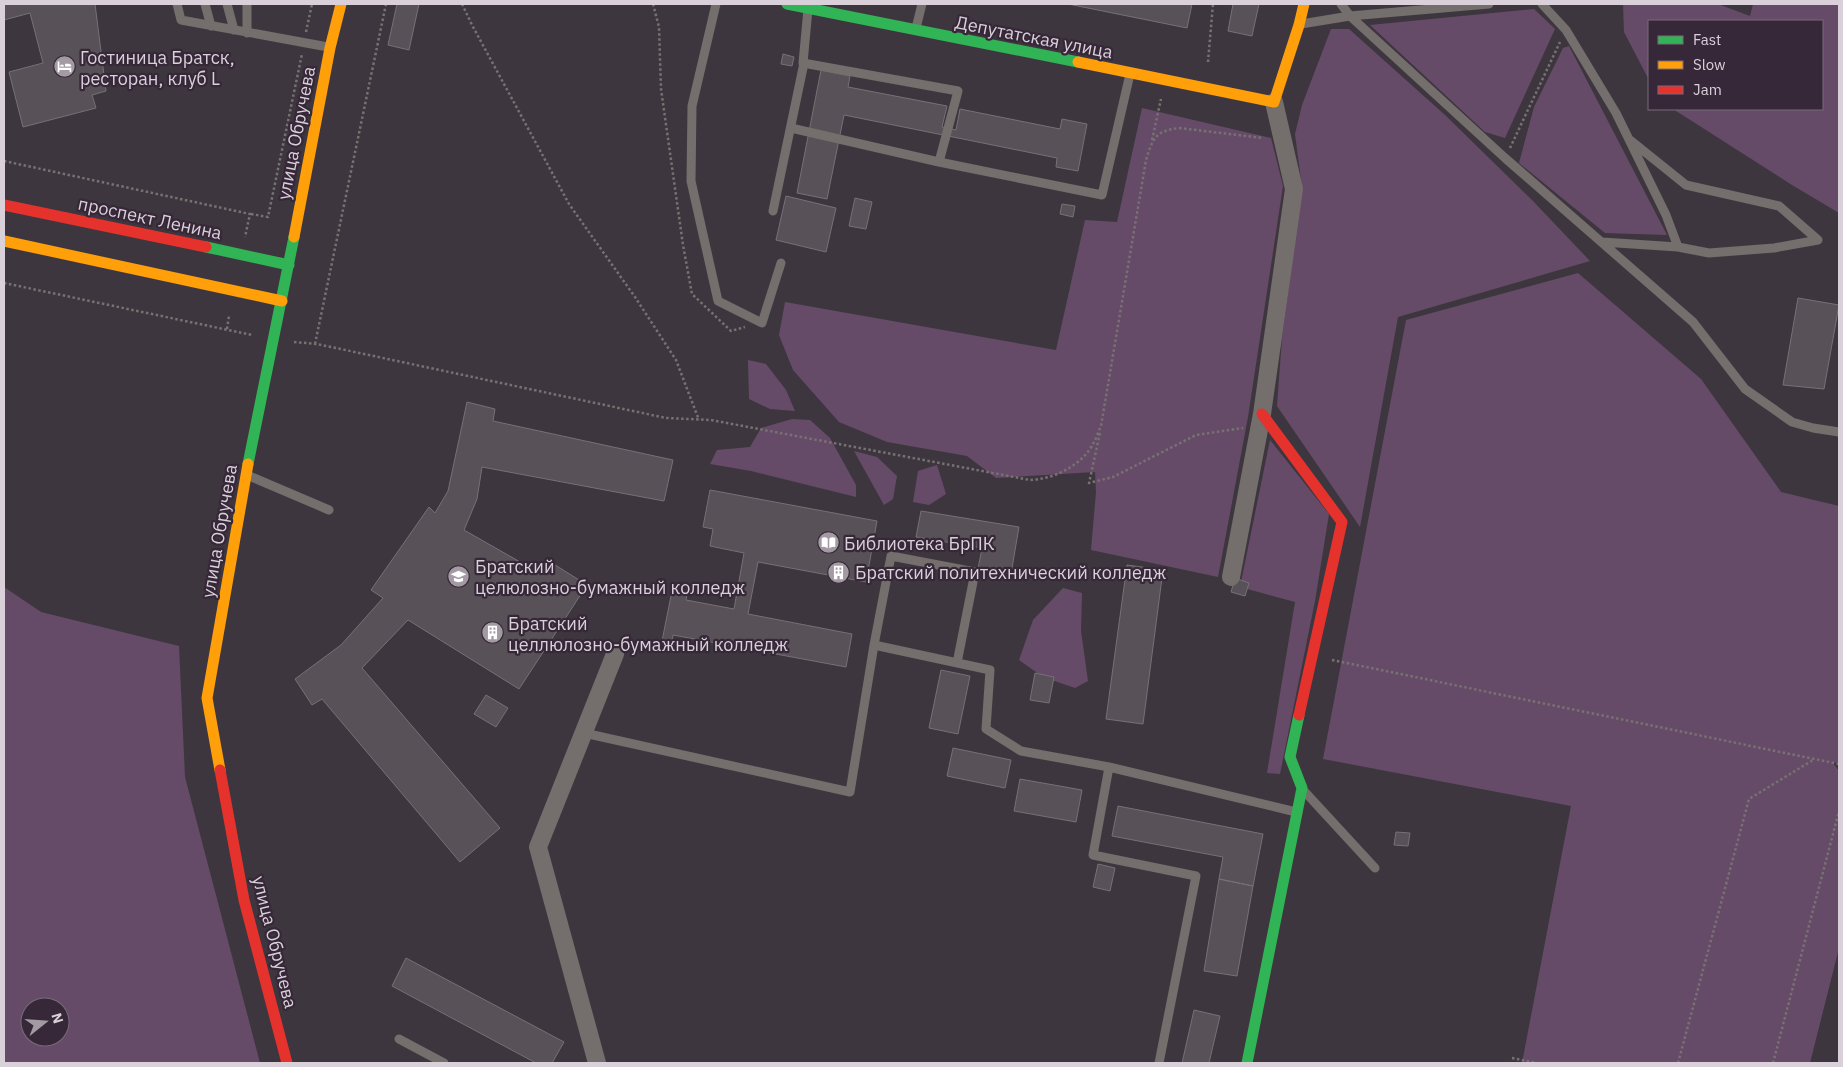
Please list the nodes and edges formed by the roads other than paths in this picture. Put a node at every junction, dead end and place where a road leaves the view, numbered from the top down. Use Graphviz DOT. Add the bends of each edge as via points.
graph roads {
  1 [pos="177,4"];
  2 [pos="205,4"];
  3 [pos="227,4"];
  4 [pos="248,4"];
  5 [pos="340,4"];
  6 [pos="716,4"];
  7 [pos="788,4"];
  8 [pos="922,4"];
  9 [pos="1304,4"];
  10 [pos="1341,4"];
  11 [pos="1489,4"];
  12 [pos="1542,4"];
  13 [pos="809,6"];
  14 [pos="1350,16"];
  15 [pos="1299,25"];
  16 [pos="211,26"];
  17 [pos="234,30"];
  18 [pos="915,30"];
  19 [pos="246,32"];
  20 [pos="330,48"];
  21 [pos="804,63"];
  22 [pos="1130,74"];
  23 [pos="1274,102"];
  24 [pos="791,128"];
  25 [pos="1628,138"];
  26 [pos="939,162"];
  27 [pos="4,206"];
  28 [pos="773,211"];
  29 [pos="4,241"];
  30 [pos="1602,242"];
  31 [pos="1678,247"];
  32 [pos="781,263"];
  33 [pos="289,265"];
  34 [pos="282,300"];
  35 [pos="1261,420"];
  36 [pos="1839,432"];
  37 [pos="246,474"];
  38 [pos="329,510"];
  39 [pos="1231,577"];
  40 [pos="874,645"];
  41 [pos="615,654"];
  42 [pos="957,663"];
  43 [pos="584,733"];
  44 [pos="1109,767"];
  45 [pos="1302,788"];
  46 [pos="1297,813"];
  47 [pos="1375,868"];
  48 [pos="399,1039"];
  49 [pos="287,1063"];
  50 [pos="444,1063"];
  51 [pos="597,1063"];
  52 [pos="1159,1063"];
  53 [pos="1247,1063"];
  1 -- 16 [label="lane" via="181,20"];
  2 -- 16 [label="lane"];
  3 -- 17 [label="lane"];
  4 -- 19 [label="lane"];
  5 -- 20 [label="street, улица Обручева"];
  6 -- 32 [label="lane" via="692,106 691,182 718,301 762,323"];
  7 -- 13 [label="street, Депутатская улица"];
  8 -- 18 [label="lane"];
  9 -- 15 [label="street"];
  10 -- 14 [label="lane"];
  11 -- 14 [label="lane"];
  12 -- 25 [label="lane" via="1566,30"];
  13 -- 18 [label="street, Депутатская улица"];
  13 -- 21 [label="lane"];
  14 -- 15 [label="lane"];
  14 -- 30 [label="lane"];
  15 -- 23 [label="street"];
  16 -- 17 [label="lane"];
  17 -- 19 [label="lane"];
  18 -- 22 [label="street, Депутатская улица"];
  19 -- 20 [label="lane"];
  20 -- 33 [label="street, улица Обручева"];
  21 -- 24 [label="lane"];
  21 -- 26 [label="lane" via="958,91"];
  22 -- 23 [label="street, Депутатская улица"];
  22 -- 26 [label="lane" via="1102,195"];
  23 -- 35 [label="street" via="1294,189"];
  24 -- 26 [label="lane"];
  24 -- 28 [label="lane"];
  25 -- 31 [label="lane"];
  25 -- 31 [label="lane" via="1686,185 1779,206 1818,240 1774,248 1709,253"];
  27 -- 33 [label="street, проспект Ленина"];
  29 -- 34 [label="street"];
  30 -- 31 [label="lane"];
  30 -- 36 [label="lane" via="1693,322 1745,389 1792,422"];
  33 -- 34 [label="street, улица Обручева"];
  34 -- 37 [label="street, улица Обручева"];
  35 -- 39 [label="street"];
  35 -- 45 [label="street" via="1342,522 1290,757"];
  37 -- 38 [label="lane"];
  37 -- 49 [label="street, улица Обручева" via="207,698 244,900"];
  40 -- 42 [label="lane"];
  40 -- 42 [label="lane" via="891,556 975,572"];
  40 -- 43 [label="lane" via="850,792"];
  41 -- 43 [label="street"];
  42 -- 44 [label="lane" via="990,670 986,729 1021,752"];
  43 -- 51 [label="street" via="538,847"];
  44 -- 46 [label="lane"];
  44 -- 52 [label="lane" via="1093,855 1196,876"];
  45 -- 46 [label="street"];
  45 -- 47 [label="lane"];
  46 -- 53 [label="street"];
  48 -- 50 [label="lane"];
}
